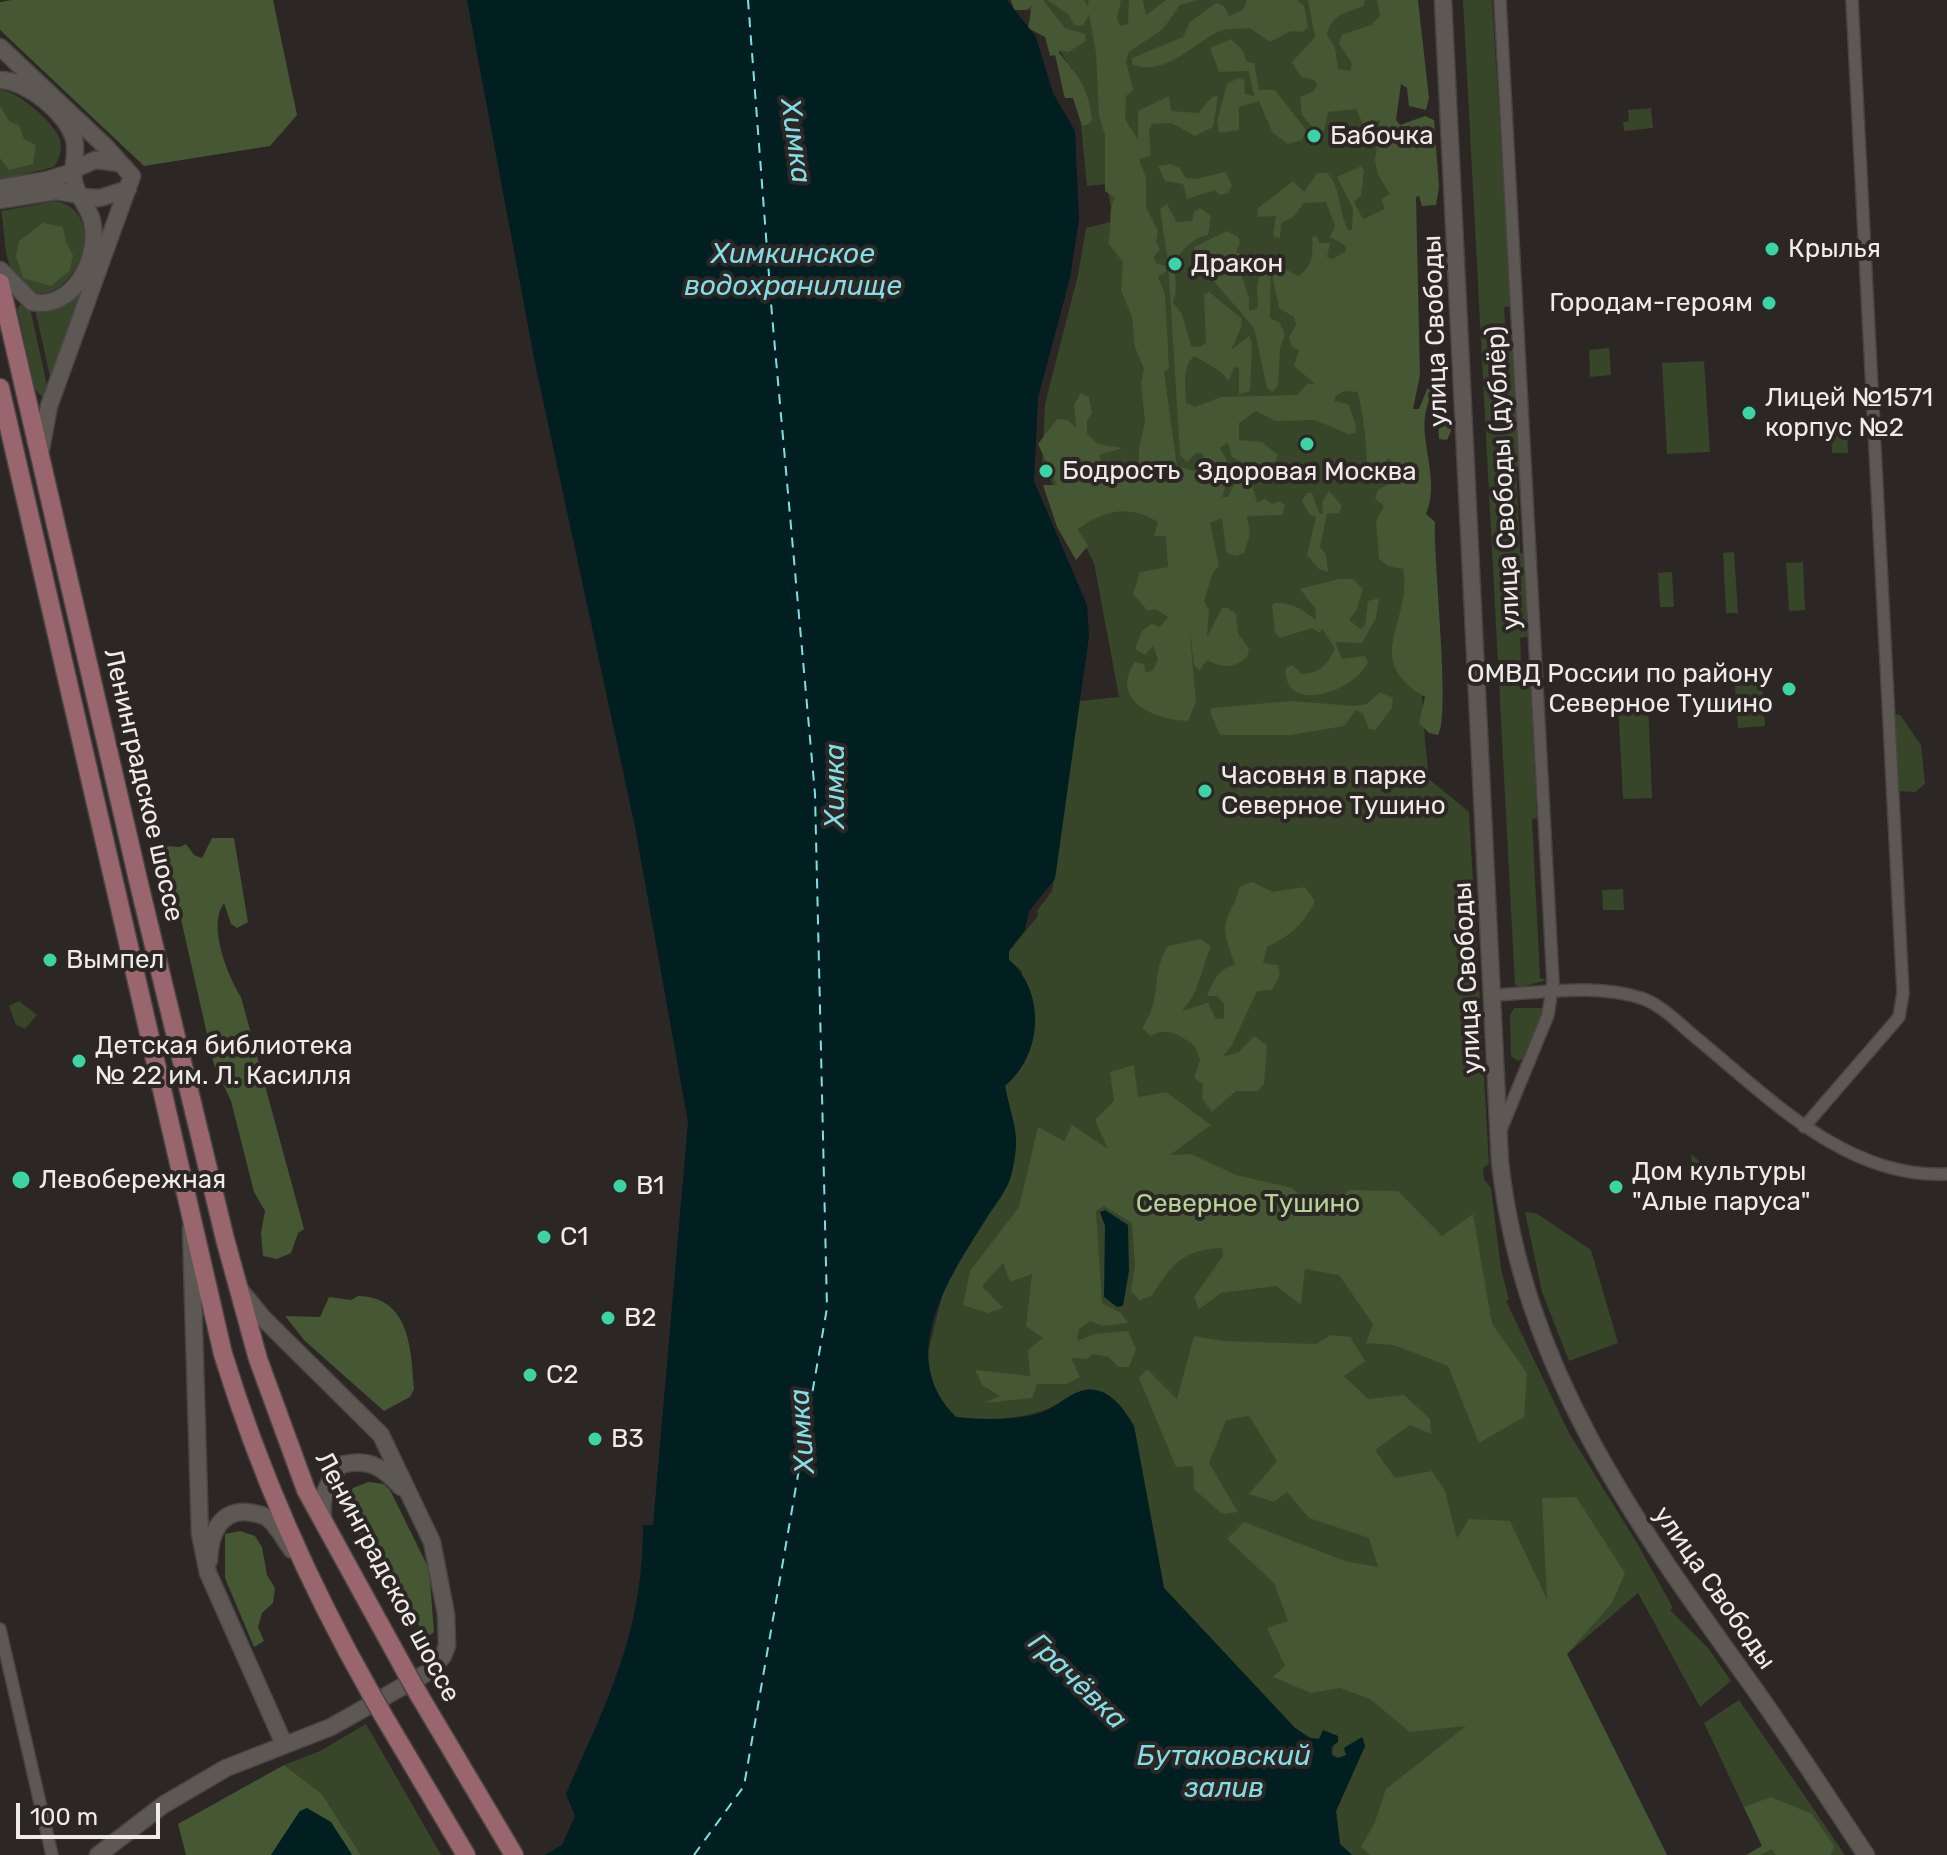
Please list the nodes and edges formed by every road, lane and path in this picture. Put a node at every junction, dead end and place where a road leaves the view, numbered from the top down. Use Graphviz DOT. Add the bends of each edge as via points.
graph roads {
  1 [pos="1443,0"];
  2 [pos="1500,0"];
  3 [pos="1852,0"];
  4 [pos="0,47"];
  5 [pos="0,80"];
  6 [pos="119,163"];
  7 [pos="74,170"];
  8 [pos="0,188"];
  9 [pos="128,189"];
  10 [pos="81,196"];
  11 [pos="0,200"];
  12 [pos="0,270"];
  13 [pos="0,283"];
  14 [pos="0,388"];
  15 [pos="41,457"];
  16 [pos="1551,992"];
  17 [pos="1494,995"];
  18 [pos="1804,1127"];
  19 [pos="1499,1135"];
  20 [pos="1947,1174"];
  21 [pos="192,1218"];
  22 [pos="237,1287"];
  23 [pos="410,1497"];
  24 [pos="325,1529"];
  25 [pos="299,1559"];
  26 [pos="208,1573"];
  27 [pos="0,1629"];
  28 [pos="284,1744"];
  29 [pos="465,1854"];
  30 [pos="52,1855"];
  31 [pos="98,1855"];
  32 [pos="514,1855"];
  33 [pos="1866,1855"];
  1 -- 17 [label="main road, улица Свободы"];
  2 -- 16 [label="street, улица Свободы (дублёр)"];
  3 -- 18 [label="street" via="1903,993 1899,1017"];
  4 -- 6 [label="main road"];
  5 -- 7 [label="main road" via="26,86 62,119 75,142"];
  6 -- 7 [label="main road" via="95,160"];
  6 -- 9 [label="main road" via="132,176"];
  7 -- 8 [label="main road"];
  7 -- 10 [label="main road"];
  9 -- 10 [label="main road" via="100,198"];
  9 -- 15 [label="main road" via="49,406"];
  10 -- 11 [label="main road" via="56,191"];
  10 -- 12 [label="main road" via="94,235 80,279 69,294 53,302 32,302"];
  13 -- 15 [label="main road, Ленинградское шоссе"];
  14 -- 21 [label="main road, Ленинградское шоссе"];
  15 -- 22 [label="main road, Ленинградское шоссе"];
  16 -- 17 [label="street"];
  16 -- 18 [label="street" via="1617,993 1650,1002"];
  16 -- 19 [label="street, улица Свободы (дублёр)" via="1548,1015"];
  17 -- 19 [label="main road, улица Свободы"];
  18 -- 20 [label="street" via="1888,1166"];
  19 -- 33 [label="main road, улица Свободы" via="1507,1210 1526,1293 1555,1370 1595,1452 1683,1591"];
  21 -- 25 [label="main road, Ленинградское шоссе" via="223,1354 251,1446"];
  21 -- 26 [label="main road" via="198,1510"];
  22 -- 23 [label="main road" via="381,1435"];
  22 -- 24 [label="main road, Ленинградское шоссе" via="278,1419"];
  23 -- 24 [label="main road" via="376,1464 340,1465 322,1499"];
  23 -- 28 [label="main road" via="438,1563 447,1646 443,1656 430,1671 357,1713"];
  24 -- 32 [label="main road, Ленинградское шоссе, bridge"];
  25 -- 26 [label="main road" via="269,1519 240,1512 221,1519 214,1530"];
  25 -- 29 [label="main road, Ленинградское шоссе, bridge"];
  26 -- 28 [label="main road"];
  27 -- 30 [label="street"];
  28 -- 31 [label="main road" via="226,1768 176,1797"];
}
